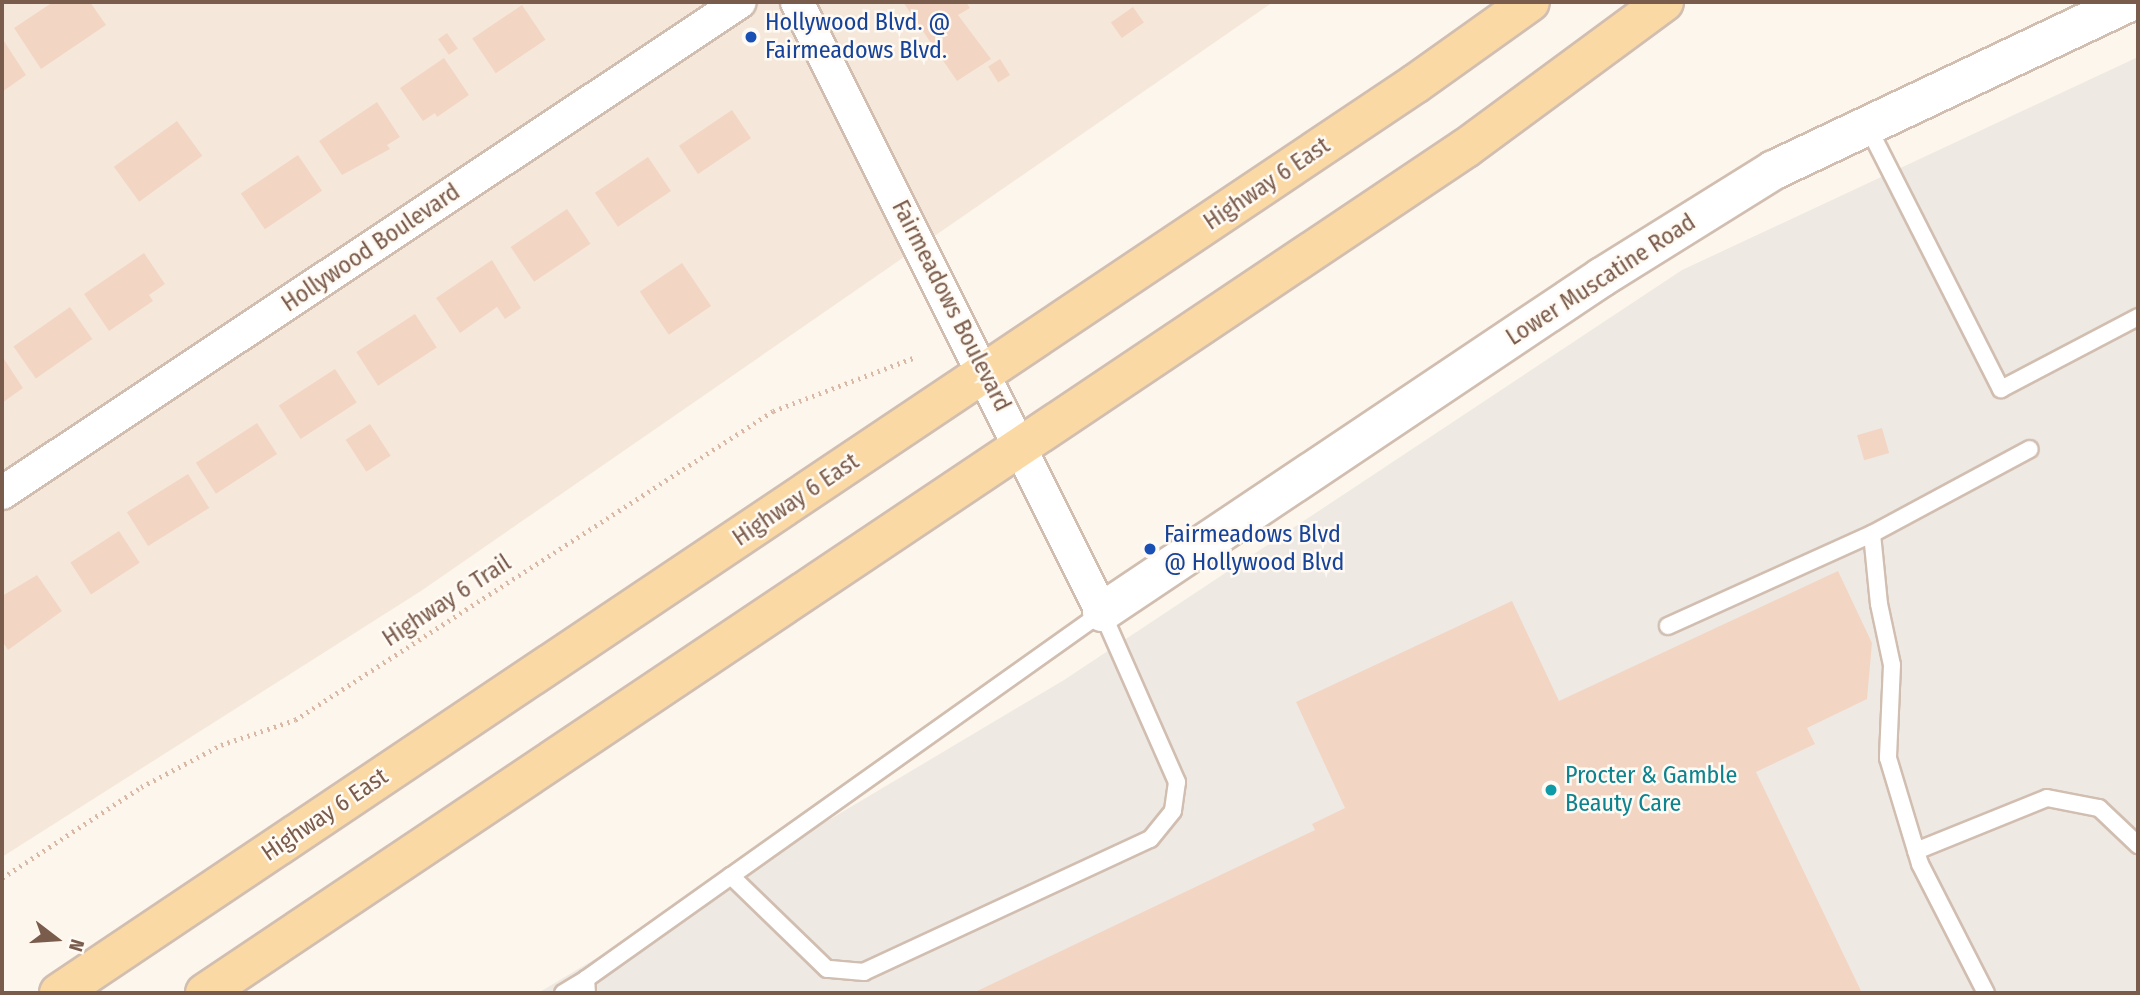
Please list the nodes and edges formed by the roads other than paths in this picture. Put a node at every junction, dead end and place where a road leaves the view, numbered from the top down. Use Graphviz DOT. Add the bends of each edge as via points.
graph roads {
  1 [pos="740,2"];
  2 [pos="797,2"];
  3 [pos="1530,2"];
  4 [pos="1664,2"];
  5 [pos="2130,2"];
  6 [pos="1868,127"];
  7 [pos="2138,317"];
  8 [pos="985,373"];
  9 [pos="1023,448"];
  10 [pos="2030,449"];
  11 [pos="2,493"];
  12 [pos="1872,534"];
  13 [pos="1102,612"];
  14 [pos="1668,626"];
  15 [pos="2138,845"];
  16 [pos="1916,851"];
  17 [pos="731,876"];
  18 [pos="586,986"];
  19 [pos="59,993"];
  20 [pos="205,993"];
  21 [pos="563,993"];
  22 [pos="1986,993"];
  1 -- 11 [label="street, Hollywood Boulevard"];
  2 -- 8 [label="street, Fairmeadows Boulevard"];
  3 -- 8 [label="main road, Highway 6 East" via="1415,85"];
  4 -- 9 [label="main road" via="1466,148"];
  5 -- 6 [label="street, Lower Muscatine Road"];
  6 -- 7 [label="lane" via="2001,389"];
  6 -- 13 [label="street, Lower Muscatine Road" via="1774,170 1662,239"];
  8 -- 9 [label="street, Fairmeadows Boulevard"];
  8 -- 19 [label="main road, Highway 6 East"];
  9 -- 13 [label="street, Fairmeadows Boulevard"];
  9 -- 20 [label="main road"];
  10 -- 12 [label="lane"];
  12 -- 14 [label="lane"];
  12 -- 16 [label="lane" via="1879,604 1892,665 1888,758"];
  13 -- 17 [label="lane"];
  13 -- 17 [label="lane" via="1177,782 1173,811 1150,839 864,972 827,969"];
  15 -- 16 [label="lane" via="2099,808 2047,797"];
  16 -- 22 [label="lane"];
  17 -- 18 [label="lane"];
  18 -- 21 [label="lane"];
}
